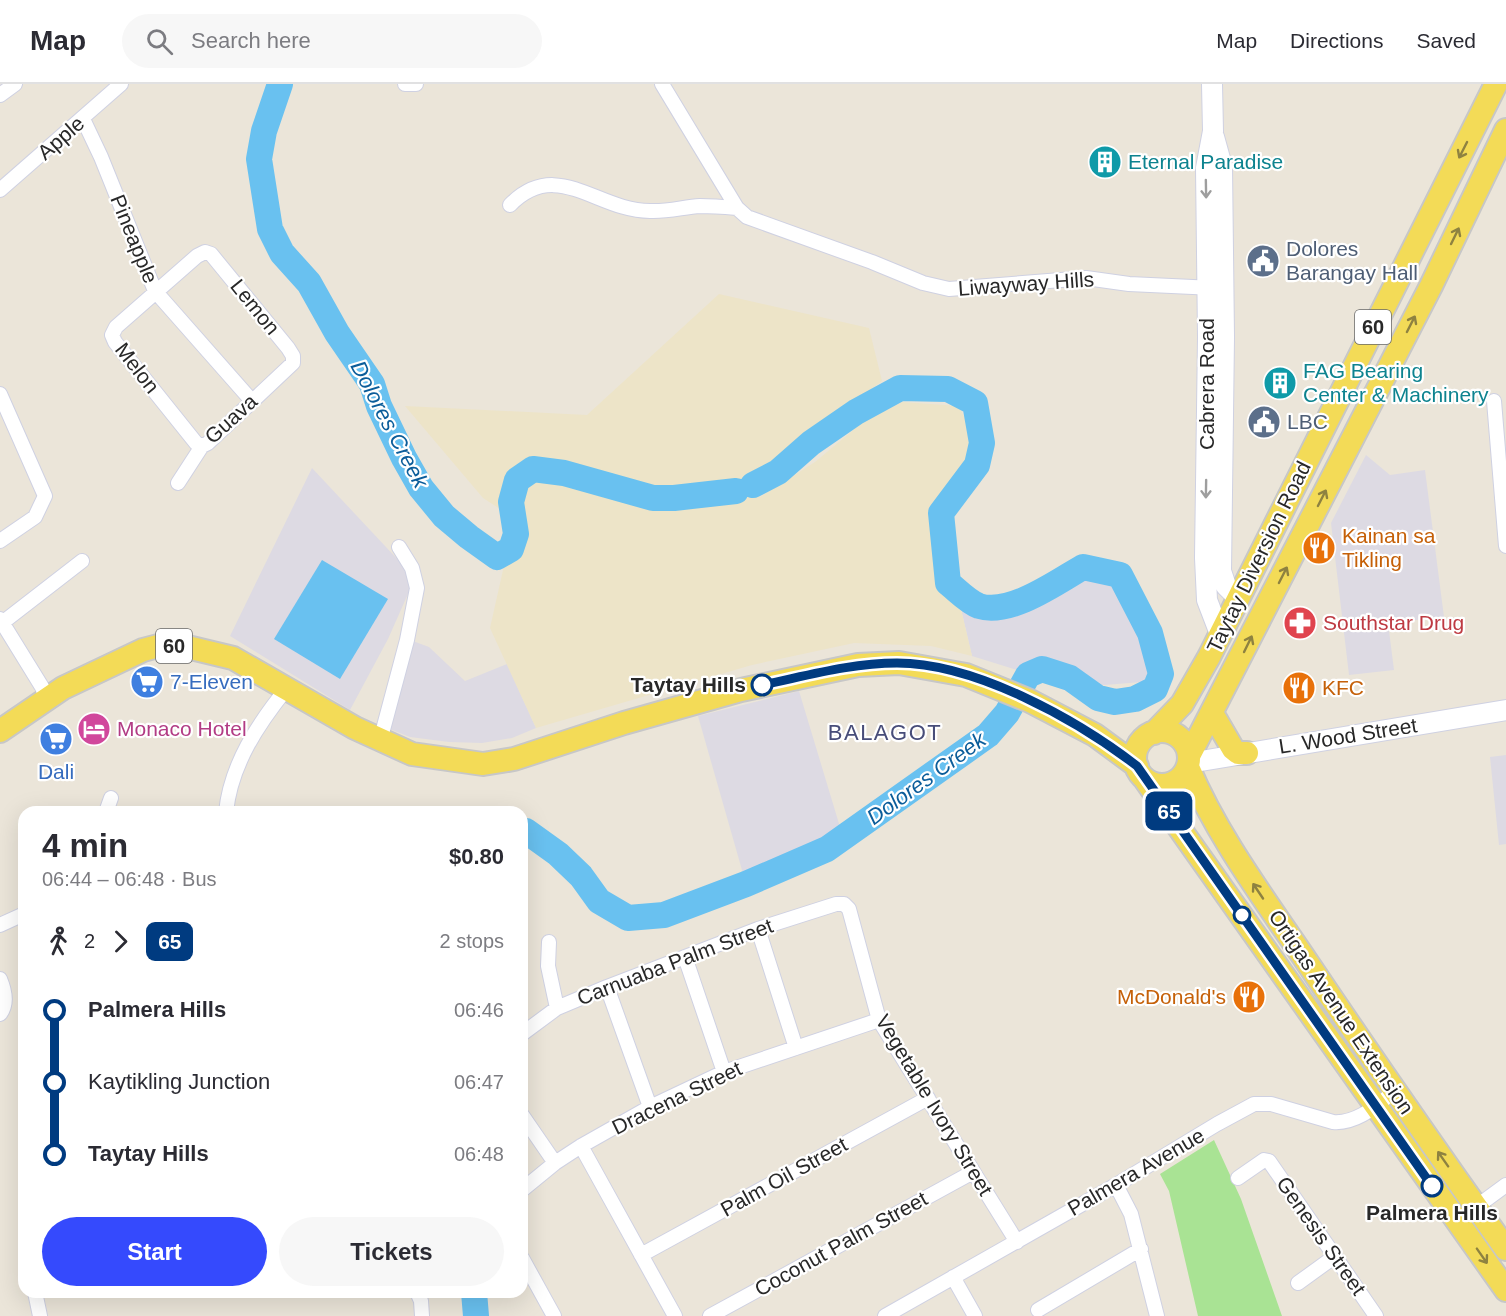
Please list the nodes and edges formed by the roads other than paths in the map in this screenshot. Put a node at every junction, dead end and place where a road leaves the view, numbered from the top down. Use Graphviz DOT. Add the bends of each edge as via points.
graph roads {
  1 [pos="15,84"];
  2 [pos="121,84"];
  3 [pos="406,84"];
  4 [pos="416,84"];
  5 [pos="662,84"];
  6 [pos="1212,84"];
  7 [pos="0,95"];
  8 [pos="1497,96"];
  9 [pos="83,119"];
  10 [pos="1506,130"];
  11 [pos="0,190"];
  12 [pos="510,205"];
  13 [pos="737,208"];
  14 [pos="211,254"];
  15 [pos="1215,288"];
  16 [pos="155,291"];
  17 [pos="293,363"];
  18 [pos="0,394"];
  19 [pos="252,401"];
  20 [pos="1494,401"];
  21 [pos="202,446"];
  22 [pos="178,483"];
  23 [pos="0,542"];
  24 [pos="1506,546"];
  25 [pos="399,547"];
  26 [pos="82,561"];
  27 [pos="1238,598"];
  28 [pos="3,629"];
  29 [pos="1220,634"];
  30 [pos="287,688"];
  31 [pos="46,698"];
  32 [pos="1182,704"];
  33 [pos="1506,710"];
  34 [pos="1211,716"];
  35 [pos="0,730"];
  36 [pos="1095,735"];
  37 [pos="1150,735"];
  38 [pos="381,741"];
  39 [pos="1247,753"];
  40 [pos="1189,762"];
  41 [pos="1140,772"];
  42 [pos="111,798"];
  43 [pos="108,806"];
  44 [pos="228,806"];
  45 [pos="836,904"];
  46 [pos="18,917"];
  47 [pos="0,925"];
  48 [pos="758,929"];
  49 [pos="549,942"];
  50 [pos="685,957"];
  51 [pos="0,979"];
  52 [pos="607,987"];
  53 [pos="557,1008"];
  54 [pos="0,1014"];
  55 [pos="879,1020"];
  56 [pos="528,1030"];
  57 [pos="796,1048"];
  58 [pos="724,1072"];
  59 [pos="1395,1091"];
  60 [pos="928,1098"];
  61 [pos="1376,1105"];
  62 [pos="650,1107"];
  63 [pos="528,1124"];
  64 [pos="581,1146"];
  65 [pos="555,1163"];
  66 [pos="973,1172"];
  67 [pos="1238,1178"];
  68 [pos="528,1185"];
  69 [pos="1116,1185"];
  70 [pos="1506,1185"];
  71 [pos="1476,1207"];
  72 [pos="1017,1242"];
  73 [pos="1141,1249"];
  74 [pos="1506,1249"];
  75 [pos="641,1255"];
  76 [pos="1334,1257"];
  77 [pos="528,1269"];
  78 [pos="953,1277"];
  79 [pos="1298,1283"];
  80 [pos="1506,1290"];
  81 [pos="36,1298"];
  82 [pos="420,1298"];
  83 [pos="1038,1310"];
  84 [pos="40,1316"];
  85 [pos="422,1316"];
  86 [pos="554,1316"];
  87 [pos="675,1316"];
  88 [pos="710,1316"];
  89 [pos="885,1316"];
  90 [pos="975,1316"];
  91 [pos="1157,1316"];
  92 [pos="1376,1316"];
  1 -- 7 [label="street"];
  2 -- 9 [label="street, Apple"];
  3 -- 4 [label="street"];
  5 -- 13 [label="street, Liwayway Hills"];
  6 -- 15 [label="main road, Cabrera Road" via="1213,131 1206,168"];
  8 -- 27 [label="main road, Taytay Diversion Road / 60, one-way"];
  9 -- 11 [label="street, Apple"];
  9 -- 16 [label="street, Pineapple"];
  34 -- 10 [label="main road, Taytay Diversion Road / 60, one-way" via="1431,286"];
  12 -- 13 [label="street, Liwayway Hills" via="525,191 562,184 619,207 650,211 701,206"];
  13 -- 15 [label="street, Liwayway Hills" via="759,222 942,288 1086,278"];
  14 -- 16 [label="street, Melon" via="197,256"];
  14 -- 17 [label="street, Lemon" via="288,348"];
  15 -- 27 [label="main road, Cabrera Road" via="1221,571 1226,586"];
  15 -- 29 [label="main road, Cabrera Road, one-way" via="1208,337 1205,558 1207,600"];
  16 -- 19 [label="street, Pineapple"];
  16 -- 21 [label="street, Melon" via="112,335"];
  17 -- 19 [label="street, Guava"];
  18 -- 23 [label="street" via="45,496 35,517"];
  19 -- 21 [label="street, Guava"];
  20 -- 24 [label="street"];
  21 -- 22 [label="street, Guava"];
  25 -- 38 [label="street" via="412,568 417,588"];
  26 -- 28 [label="street"];
  27 -- 29 [label="main road, Taytay Diversion Road / 60"];
  28 -- 31 [label="street"];
  29 -- 32 [label="main road, Taytay Diversion Road / 60"];
  30 -- 31 [label="main road, 60" via="233,658 162,645 143,650"];
  30 -- 38 [label="main road, 60"];
  30 -- 44 [label="street" via="242,753"];
  31 -- 35 [label="main road, 60"];
  32 -- 34 [label="main road" via="1183,714 1191,723"];
  32 -- 37 [label="main road, Taytay Diversion Road / 60"];
  33 -- 39 [label="main road, L. Wood Street"];
  34 -- 39 [label="main road" via="1233,749"];
  34 -- 40 [label="main road, Taytay Diversion Road / 60"];
  36 -- 37 [label="main road, 60"];
  36 -- 38 [label="main road, 60" via="1030,701 966,675 899,663 858,665 741,690 514,759 483,764 412,754"];
  36 -- 41 [label="main road, 60"];
  37 -- 40 [label="main road, 60" via="1164,732 1181,739 1187,747"];
  37 -- 41 [label="main road, 60" via="1137,750"];
  39 -- 40 [label="main road, L. Wood Street"];
  40 -- 41 [label="main road, 60" via="1184,775 1169,785 1160,785"];
  59 -- 40 [label="main road, Ortigas Avenue Extension / 60, one-way" via="1251,880 1211,814"];
  41 -- 61 [label="main road, Ortigas Avenue Extension / 60"];
  42 -- 43 [label="street"];
  45 -- 48 [label="street, Carnuaba Palm Street"];
  45 -- 55 [label="street, Vegetable Ivory Street" via="849,909"];
  46 -- 47 [label="street"];
  48 -- 50 [label="street, Carnuaba Palm Street"];
  48 -- 57 [label="street"];
  49 -- 53 [label="street" via="548,966"];
  50 -- 52 [label="street, Carnuaba Palm Street"];
  50 -- 58 [label="street"];
  51 -- 54 [label="street" via="5,1008"];
  52 -- 53 [label="street, Carnuaba Palm Street"];
  52 -- 62 [label="street"];
  53 -- 56 [label="street, Carnuaba Palm Street"];
  55 -- 57 [label="street, Dracena Street"];
  55 -- 60 [label="street, Vegetable Ivory Street"];
  57 -- 58 [label="street, Dracena Street"];
  58 -- 62 [label="street, Dracena Street"];
  59 -- 61 [label="street, Palmera Avenue"];
  71 -- 59 [label="main road, Ortigas Avenue Extension / 60, one-way"];
  60 -- 66 [label="street, Vegetable Ivory Street"];
  60 -- 75 [label="street, Palm Oil Street"];
  61 -- 69 [label="street, Palmera Avenue" via="1343,1123 1271,1104 1254,1104"];
  61 -- 80 [label="main road, Ortigas Avenue Extension / 60, one-way"];
  62 -- 64 [label="street, Dracena Street"];
  63 -- 65 [label="street"];
  64 -- 65 [label="street, Dracena Street"];
  64 -- 75 [label="street"];
  65 -- 68 [label="street, Dracena Street"];
  66 -- 72 [label="street, Vegetable Ivory Street"];
  66 -- 88 [label="street, Coconut Palm Street"];
  67 -- 76 [label="street, Genesis Street" via="1264,1160 1269,1161"];
  69 -- 72 [label="street, Palmera Avenue"];
  69 -- 73 [label="street" via="1131,1214"];
  70 -- 71 [label="street"];
  71 -- 74 [label="main road, Ortigas Avenue Extension / 60"];
  72 -- 78 [label="street, Palmera Avenue"];
  73 -- 83 [label="street"];
  73 -- 91 [label="street"];
  75 -- 87 [label="street"];
  76 -- 79 [label="street"];
  76 -- 92 [label="street, Genesis Street"];
  77 -- 86 [label="street"];
  78 -- 89 [label="street, Palmera Avenue"];
  78 -- 90 [label="street"];
  81 -- 84 [label="street"];
  82 -- 85 [label="street"];
}
